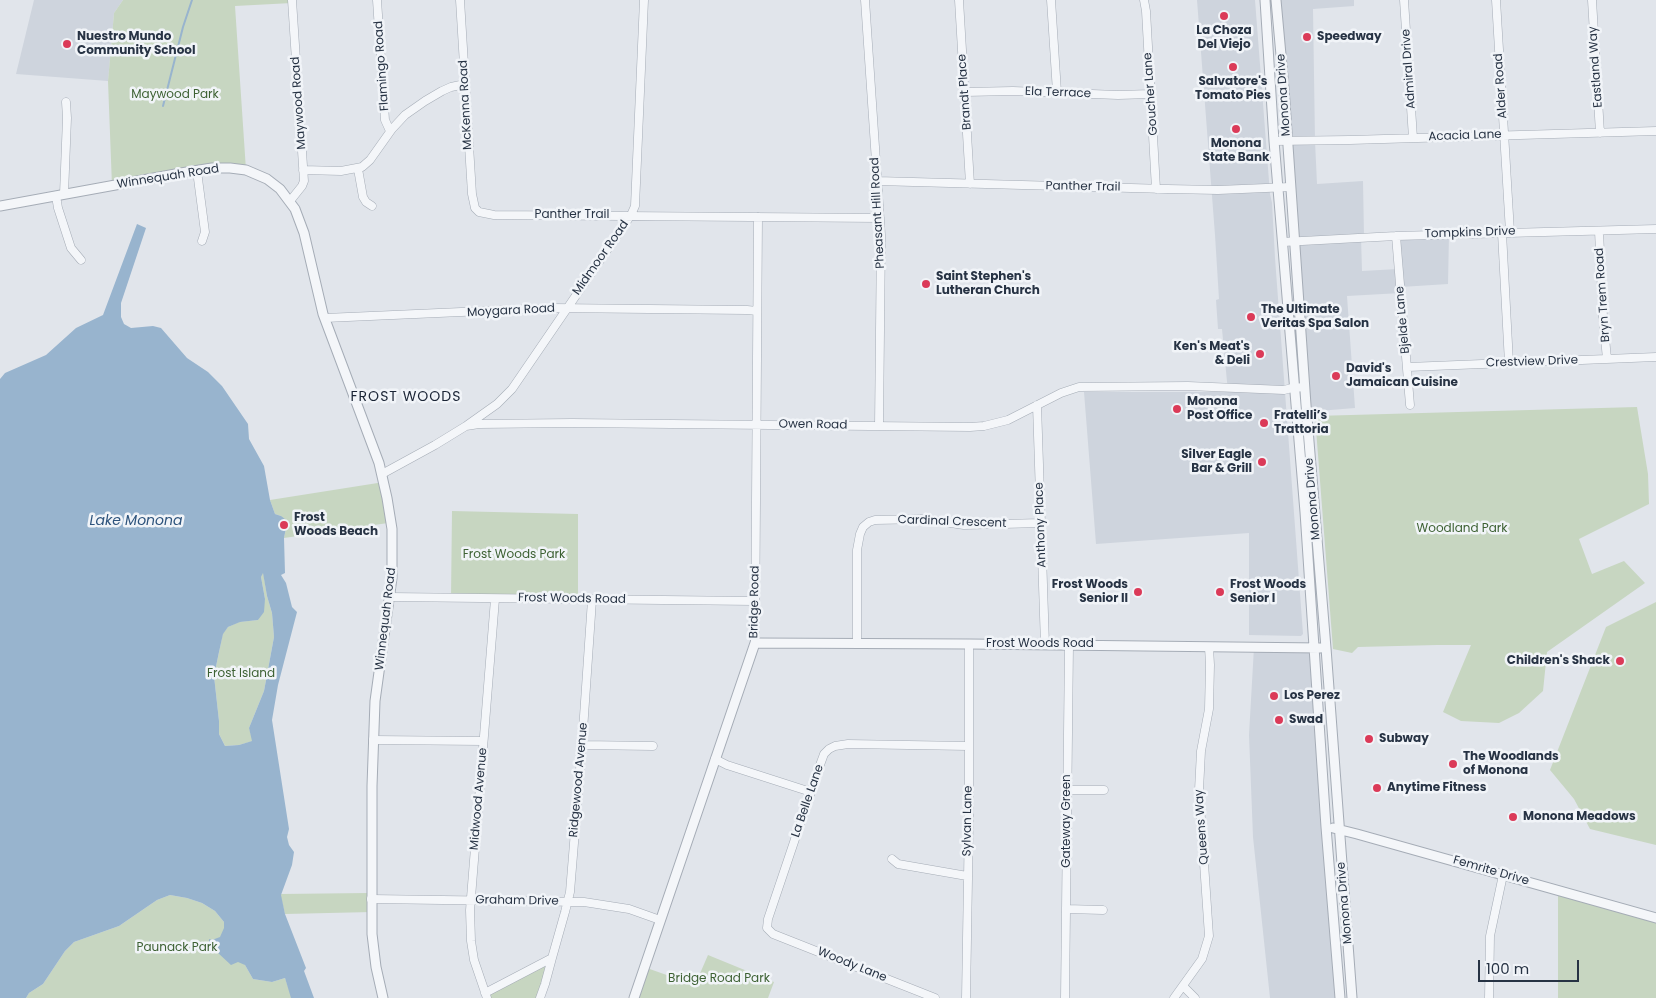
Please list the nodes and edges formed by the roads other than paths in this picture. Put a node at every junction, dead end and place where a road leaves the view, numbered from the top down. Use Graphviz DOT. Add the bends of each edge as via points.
graph roads {
  1 [pos="292,0"];
  2 [pos="378,0"];
  3 [pos="460,0"];
  4 [pos="644,0"];
  5 [pos="865,0"];
  6 [pos="959,0"];
  7 [pos="1051,0"];
  8 [pos="1144,0"];
  9 [pos="1265,0"];
  10 [pos="1276,0"];
  11 [pos="1404,0"];
  12 [pos="1496,0"];
  13 [pos="1592,0"];
  14 [pos="465,84"];
  15 [pos="965,92"];
  16 [pos="1057,92"];
  17 [pos="1151,94"];
  18 [pos="66,102"];
  19 [pos="390,131"];
  20 [pos="1656,132"];
  21 [pos="1600,133"];
  22 [pos="1504,135"];
  23 [pos="1413,138"];
  24 [pos="1274,141"];
  25 [pos="1288,141"];
  26 [pos="358,169"];
  27 [pos="303,170"];
  28 [pos="197,171"];
  29 [pos="877,182"];
  30 [pos="970,184"];
  31 [pos="1290,187"];
  32 [pos="1278,188"];
  33 [pos="1156,189"];
  34 [pos="60,195"];
  35 [pos="290,200"];
  36 [pos="0,206"];
  37 [pos="372,206"];
  38 [pos="477,209"];
  39 [pos="632,215"];
  40 [pos="758,217"];
  41 [pos="880,218"];
  42 [pos="1656,229"];
  43 [pos="1599,230"];
  44 [pos="1506,232"];
  45 [pos="1396,236"];
  46 [pos="202,240"];
  47 [pos="1283,242"];
  48 [pos="1294,242"];
  49 [pos="81,260"];
  50 [pos="566,309"];
  51 [pos="758,312"];
  52 [pos="325,318"];
  53 [pos="1656,358"];
  54 [pos="1607,359"];
  55 [pos="1509,363"];
  56 [pos="1408,367"];
  57 [pos="1305,387"];
  58 [pos="1293,388"];
  59 [pos="497,404"];
  60 [pos="1038,405"];
  61 [pos="1410,405"];
  62 [pos="489,424"];
  63 [pos="756,425"];
  64 [pos="466,426"];
  65 [pos="879,426"];
  66 [pos="382,474"];
  67 [pos="1040,523"];
  68 [pos="390,597"];
  69 [pos="495,598"];
  70 [pos="592,600"];
  71 [pos="754,601"];
  72 [pos="754,643"];
  73 [pos="857,643"];
  74 [pos="969,644"];
  75 [pos="1044,644"];
  76 [pos="1069,644"];
  77 [pos="1208,647"];
  78 [pos="1315,648"];
  79 [pos="1326,648"];
  80 [pos="373,740"];
  81 [pos="483,741"];
  82 [pos="582,745"];
  83 [pos="653,746"];
  84 [pos="968,746"];
  85 [pos="715,759"];
  86 [pos="1067,790"];
  87 [pos="1104,790"];
  88 [pos="811,792"];
  89 [pos="1326,827"];
  90 [pos="1339,829"];
  91 [pos="892,859"];
  92 [pos="1503,875"];
  93 [pos="967,876"];
  94 [pos="371,899"];
  95 [pos="471,900"];
  96 [pos="568,901"];
  97 [pos="1066,909"];
  98 [pos="1103,910"];
  99 [pos="1656,918"];
  100 [pos="660,920"];
  101 [pos="769,930"];
  102 [pos="552,958"];
  103 [pos="1183,986"];
  104 [pos="486,995"];
  105 [pos="383,998"];
  106 [pos="540,998"];
  107 [pos="634,998"];
  108 [pos="935,998"];
  109 [pos="966,998"];
  110 [pos="1065,998"];
  111 [pos="1174,998"];
  112 [pos="1194,998"];
  113 [pos="1340,998"];
  114 [pos="1352,998"];
  115 [pos="1489,998"];
  1 -- 27 [label="street, Maywood Road"];
  2 -- 19 [label="street, Flamingo Road" via="385,120"];
  3 -- 14 [label="street, McKenna Road"];
  4 -- 39 [label="street, Midmoor Road"];
  5 -- 29 [label="street, Pheasant Hill Road"];
  6 -- 15 [label="street, Brandt Place"];
  7 -- 16 [label="street"];
  8 -- 17 [label="street, Goucher Lane"];
  9 -- 24 [label="street, Monona Drive"];
  10 -- 25 [label="street, Monona Drive"];
  11 -- 23 [label="street, Admiral Drive"];
  12 -- 22 [label="street, Alder Road"];
  13 -- 21 [label="street, Eastland Way"];
  14 -- 19 [label="street" via="432,96 405,115"];
  14 -- 38 [label="street, McKenna Road" via="472,194"];
  15 -- 16 [label="street, Ela Terrace"];
  15 -- 30 [label="street, Brandt Place"];
  16 -- 17 [label="street, Ela Terrace"];
  17 -- 33 [label="street, Goucher Lane"];
  18 -- 34 [label="street" via="68,118"];
  19 -- 26 [label="street" via="370,160"];
  20 -- 21 [label="street, Acacia Lane"];
  21 -- 22 [label="street, Acacia Lane"];
  22 -- 23 [label="street, Acacia Lane"];
  22 -- 44 [label="street, Alder Road"];
  23 -- 25 [label="street, Acacia Lane"];
  24 -- 25 [label="street, Acacia Lane"];
  24 -- 32 [label="street, Monona Drive"];
  25 -- 31 [label="street, Monona Drive"];
  26 -- 27 [label="street"];
  26 -- 37 [label="street" via="364,200"];
  27 -- 35 [label="street, Maywood Road" via="302,186"];
  28 -- 34 [label="street, Winnequah Road"];
  28 -- 35 [label="street, Winnequah Road" via="212,168 246,170 275,184"];
  28 -- 46 [label="street" via="204,232"];
  29 -- 30 [label="street, Panther Trail"];
  29 -- 41 [label="street, Pheasant Hill Road"];
  30 -- 33 [label="street, Panther Trail"];
  31 -- 32 [label="street, Panther Trail"];
  31 -- 48 [label="street, Monona Drive"];
  32 -- 33 [label="street, Panther Trail"];
  32 -- 47 [label="street, Monona Drive"];
  34 -- 36 [label="street, Winnequah Road"];
  34 -- 49 [label="street" via="58,208 71,248"];
  35 -- 52 [label="street, Winnequah Road" via="303,228"];
  38 -- 39 [label="street, Panther Trail" via="494,215"];
  39 -- 40 [label="street, Panther Trail"];
  39 -- 50 [label="street, Midmoor Road"];
  40 -- 41 [label="street, Panther Trail"];
  40 -- 51 [label="street, Bridge Road"];
  41 -- 65 [label="street, Pheasant Hill Road"];
  42 -- 43 [label="street, Tompkins Drive"];
  43 -- 44 [label="street, Tompkins Drive"];
  43 -- 54 [label="street, Bryn Trem Road"];
  44 -- 45 [label="street, Tompkins Drive"];
  44 -- 55 [label="street, Alder Road"];
  45 -- 48 [label="street, Tompkins Drive"];
  45 -- 56 [label="street, Bjelde Lane"];
  47 -- 48 [label="street, Tompkins Drive"];
  47 -- 58 [label="street, Monona Drive"];
  48 -- 57 [label="street, Monona Drive"];
  50 -- 51 [label="street, Moygara Road"];
  50 -- 52 [label="street, Moygara Road"];
  50 -- 59 [label="street, Midmoor Road" via="512,388"];
  51 -- 63 [label="street, Bridge Road"];
  52 -- 66 [label="street, Winnequah Road"];
  53 -- 54 [label="street, Crestview Drive"];
  54 -- 55 [label="street, Crestview Drive"];
  55 -- 56 [label="street, Crestview Drive"];
  56 -- 61 [label="street, Bjelde Lane"];
  57 -- 58 [label="street, Owen Road"];
  57 -- 79 [label="street, Monona Drive"];
  58 -- 60 [label="street, Owen Road" via="1079,387"];
  58 -- 78 [label="street, Monona Drive"];
  59 -- 62 [label="street, Midmoor Road"];
  59 -- 64 [label="street, Midmoor Road"];
  60 -- 65 [label="street, Owen Road" via="1008,420 983,426"];
  60 -- 67 [label="street, Anthony Place"];
  62 -- 63 [label="street, Owen Road"];
  62 -- 64 [label="street, Owen Road"];
  63 -- 65 [label="street, Owen Road"];
  63 -- 71 [label="street, Bridge Road"];
  64 -- 66 [label="street, Owen Road"];
  66 -- 68 [label="street, Winnequah Road" via="392,529"];
  67 -- 73 [label="street, Cardinal Crescent" via="964,525 924,519 868,522 858,541"];
  67 -- 75 [label="street, Anthony Place"];
  68 -- 69 [label="street, Frost Woods Road"];
  68 -- 80 [label="street, Winnequah Road" via="375,701"];
  69 -- 70 [label="street, Frost Woods Road"];
  69 -- 81 [label="street, Midwood Avenue"];
  70 -- 71 [label="street, Frost Woods Road"];
  70 -- 82 [label="street, Ridgewood Avenue"];
  71 -- 72 [label="street, Bridge Road"];
  72 -- 73 [label="street, Frost Woods Road"];
  72 -- 85 [label="street, Bridge Road"];
  73 -- 74 [label="street, Frost Woods Road"];
  74 -- 75 [label="street, Frost Woods Road"];
  74 -- 84 [label="street, Sylvan Lane"];
  75 -- 76 [label="street, Frost Woods Road"];
  76 -- 77 [label="street, Frost Woods Road"];
  76 -- 86 [label="street, Gateway Green"];
  77 -- 78 [label="street, Frost Woods Road"];
  77 -- 103 [label="street, Queens Way" via="1208,709 1201,751 1200,790 1209,936 1202,959"];
  78 -- 79 [label="street, Frost Woods Road"];
  78 -- 89 [label="street, Monona Drive"];
  79 -- 90 [label="street, Monona Drive"];
  80 -- 81 [label="street"];
  80 -- 94 [label="street, Winnequah Road"];
  81 -- 95 [label="street, Midwood Avenue"];
  82 -- 83 [label="street"];
  82 -- 96 [label="street, Ridgewood Avenue"];
  84 -- 88 [label="street, La Belle Lane" via="835,746 824,754"];
  84 -- 93 [label="street, Sylvan Lane"];
  85 -- 88 [label="street"];
  85 -- 100 [label="street, Bridge Road"];
  86 -- 87 [label="street"];
  86 -- 97 [label="street, Gateway Green"];
  88 -- 101 [label="street, La Belle Lane" via="768,919"];
  89 -- 90 [label="street, Femrite Drive"];
  89 -- 113 [label="street, Monona Drive"];
  90 -- 92 [label="street, Femrite Drive"];
  90 -- 114 [label="street, Monona Drive"];
  91 -- 93 [label="street" via="898,864"];
  92 -- 99 [label="street, Femrite Drive"];
  92 -- 115 [label="street" via="1490,936"];
  93 -- 109 [label="street, Sylvan Lane"];
  94 -- 95 [label="street, Graham Drive"];
  94 -- 105 [label="street, Winnequah Road" via="375,959"];
  95 -- 96 [label="street, Graham Drive"];
  95 -- 104 [label="street, Midwood Avenue" via="471,941"];
  96 -- 100 [label="street, Graham Drive" via="622,907"];
  96 -- 102 [label="street, Ridgewood Avenue"];
  97 -- 98 [label="street"];
  97 -- 110 [label="street, Gateway Green"];
  100 -- 107 [label="street, Bridge Road"];
  101 -- 108 [label="street, Woody Lane"];
  102 -- 104 [label="street"];
  102 -- 106 [label="street, Ridgewood Avenue"];
  103 -- 111 [label="street, Queens Way"];
  103 -- 112 [label="street"];
}
